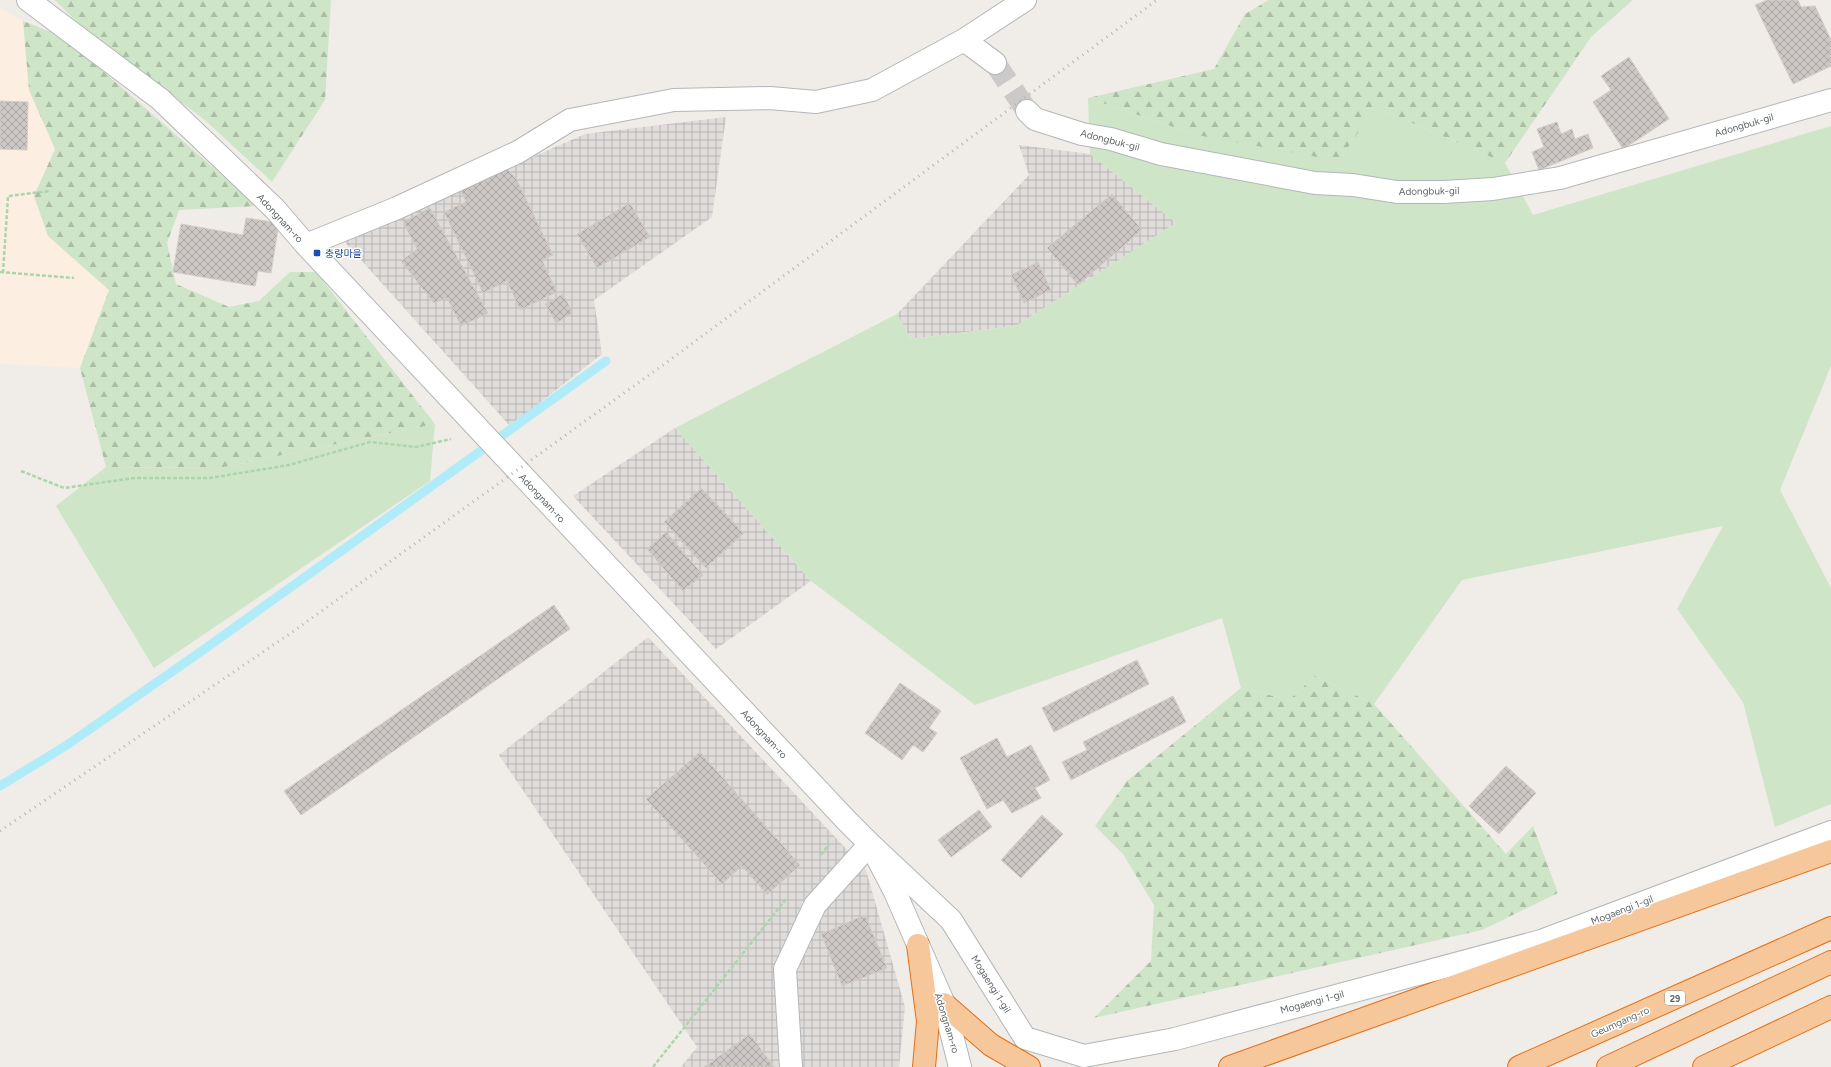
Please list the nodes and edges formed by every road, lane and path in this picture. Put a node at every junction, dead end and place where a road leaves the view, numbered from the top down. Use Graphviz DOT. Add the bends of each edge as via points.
graph roads {
  1 [pos="28,0"];
  2 [pos="1025,0"];
  3 [pos="964,40"];
  4 [pos="995,63"];
  5 [pos="1831,100"];
  6 [pos="1027,111"];
  7 [pos="50,191"];
  8 [pos="306,245"];
  9 [pos="2,272"];
  10 [pos="74,278"];
  11 [pos="482,434"];
  12 [pos="20,471"];
  13 [pos="847,821"];
  14 [pos="1831,832"];
  15 [pos="870,844"];
  16 [pos="1831,851"];
  17 [pos="818,858"];
  18 [pos="789,895"];
  19 [pos="1831,928"];
  20 [pos="918,945"];
  21 [pos="1831,962"];
  22 [pos="944,1004"];
  23 [pos="1831,1007"];
  24 [pos="653,1067"];
  25 [pos="791,1067"];
  26 [pos="924,1067"];
  27 [pos="960,1067"];
  28 [pos="1030,1067"];
  29 [pos="1230,1067"];
  30 [pos="1518,1067"];
  31 [pos="1608,1067"];
  32 [pos="1704,1067"];
  1 -- 8 [label="street, Adongnam-ro" via="160,99 275,210"];
  2 -- 3 [label="street"];
  3 -- 4 [label="street"];
  3 -- 8 [label="street" via="872,90 816,102 770,98 674,100 570,120 518,152 397,208"];
  5 -- 6 [label="street, Adongbuk-gil" via="1560,178 1493,189 1444,192 1397,192 1353,184 1315,183 1161,154 1035,119"];
  7 -- 9 [label="path" via="8,196"];
  8 -- 11 [label="street, Adongnam-ro"];
  9 -- 10 [label="path"];
  11 -- 12 [label="path" via="416,447 370,442 289,466 210,478 134,478 64,488"];
  11 -- 13 [label="street, Adongnam-ro"];
  13 -- 15 [label="street, Adongnam-ro"];
  13 -- 17 [label="path"];
  14 -- 15 [label="street, Mogaengi 1-gil" via="1541,941 1176,1039 1084,1056 1025,1038 951,920"];
  15 -- 20 [label="street, Adongnam-ro"];
  15 -- 25 [label="street" via="814,904 785,969"];
  16 -- 29 [label="highway"];
  18 -- 24 [label="path"];
  19 -- 30 [label="highway, Geumgang-ro / 29"];
  20 -- 22 [label="street, Adongnam-ro"];
  20 -- 26 [label="highway" via="928,1021"];
  21 -- 31 [label="highway"];
  22 -- 27 [label="street, Adongnam-ro"];
  22 -- 28 [label="highway" via="991,1045"];
  23 -- 32 [label="highway"];
}
